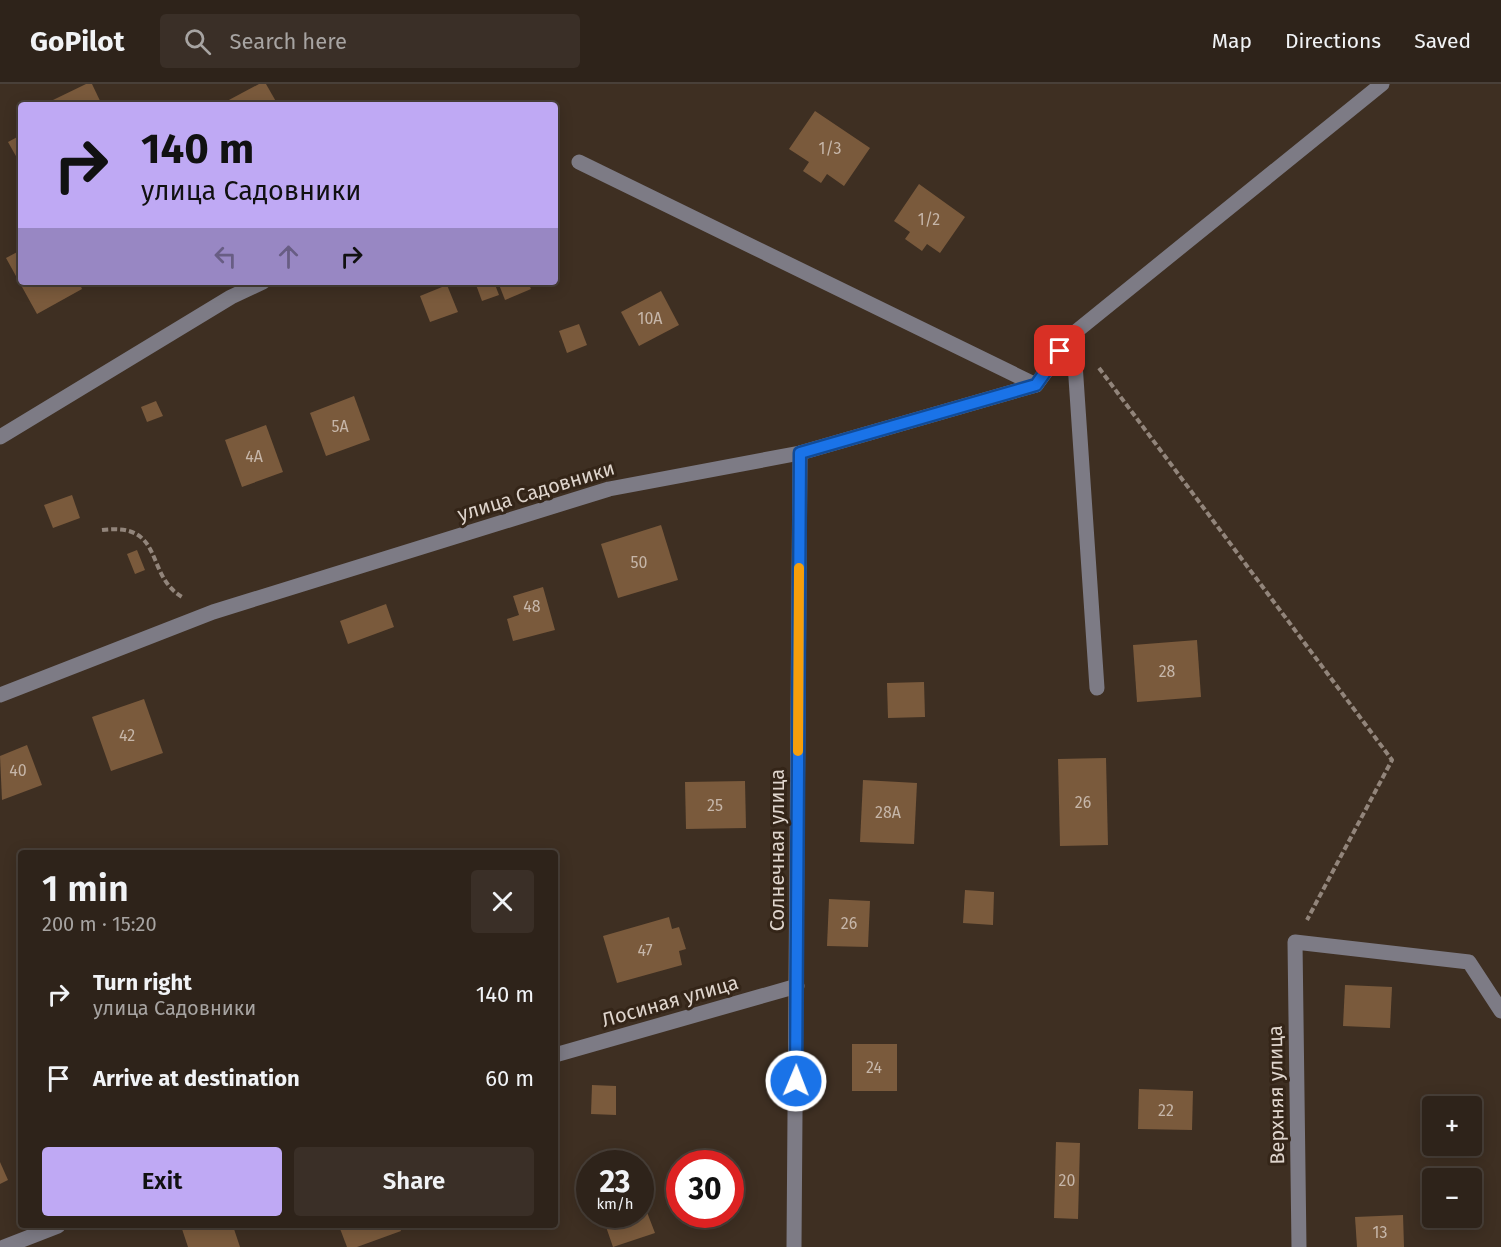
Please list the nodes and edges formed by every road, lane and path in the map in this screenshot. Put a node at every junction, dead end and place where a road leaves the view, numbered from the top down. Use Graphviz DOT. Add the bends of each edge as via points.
graph roads {
  1 [pos="1382,84"];
  2 [pos="579,162"];
  3 [pos="257,285"];
  4 [pos="1073,334"];
  5 [pos="1036,385"];
  6 [pos="0,437"];
  7 [pos="800,453"];
  8 [pos="102,530"];
  9 [pos="213,612"];
  10 [pos="1097,688"];
  11 [pos="0,695"];
  12 [pos="1295,942"];
  13 [pos="797,986"];
  14 [pos="1501,1011"];
  15 [pos="558,1054"];
  16 [pos="53,1228"];
  17 [pos="4,1247"];
  18 [pos="794,1247"];
  19 [pos="1299,1247"];
  1 -- 4 [label="street"];
  2 -- 5 [label="street"];
  3 -- 6 [label="street"];
  4 -- 5 [label="street"];
  4 -- 10 [label="street"];
  4 -- 12 [label="path" via="1392,760"];
  5 -- 7 [label="street, улица Садовники"];
  7 -- 9 [label="street, улица Садовники" via="609,489"];
  7 -- 13 [label="street, Солнечная улица"];
  8 -- 9 [label="path" via="121,528 139,534 152,551 168,587 182,598 204,602"];
  9 -- 11 [label="street, улица Садовники"];
  12 -- 14 [label="street" via="1469,962"];
  12 -- 19 [label="street, Верхняя улица"];
  13 -- 15 [label="street, Лосиная улица"];
  13 -- 18 [label="street, Солнечная улица"];
  16 -- 17 [label="street"];
}
